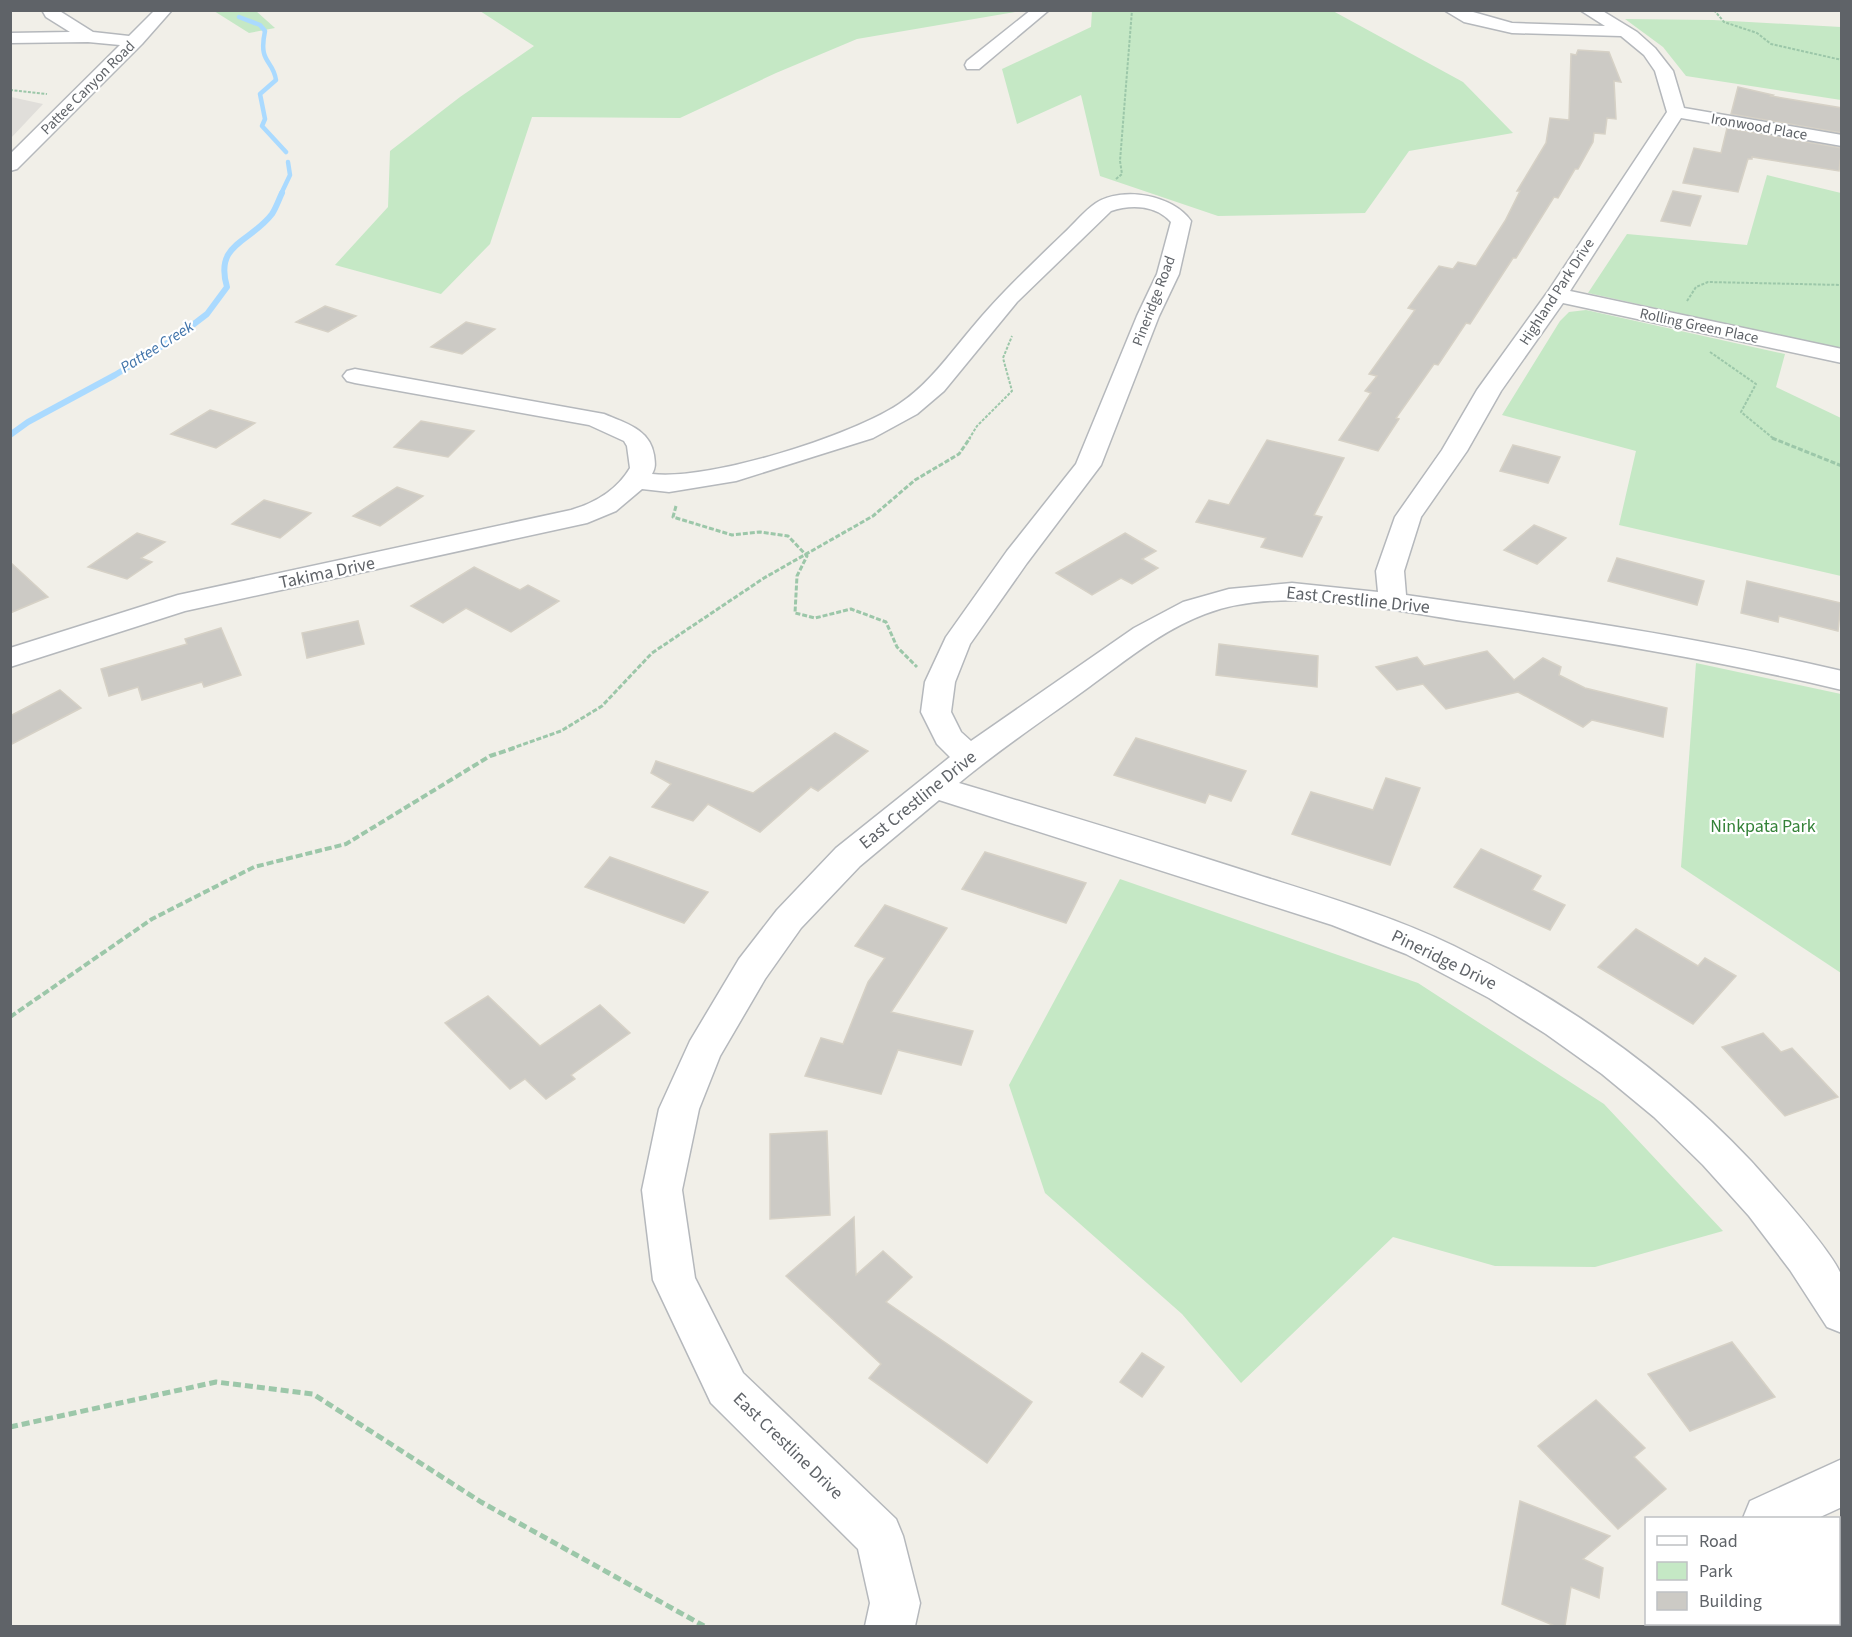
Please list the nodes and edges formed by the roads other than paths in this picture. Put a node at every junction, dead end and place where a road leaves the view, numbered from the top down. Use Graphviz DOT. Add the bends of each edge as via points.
graph roads {
  1 [pos="164,10"];
  2 [pos="1041,10"];
  3 [pos="1452,10"];
  4 [pos="1588,10"];
  5 [pos="51,12"];
  6 [pos="84,28"];
  7 [pos="1627,31"];
  8 [pos="18,37"];
  9 [pos="136,41"];
  10 [pos="973,65"];
  11 [pos="1676,112"];
  12 [pos="1842,141"];
  13 [pos="10,165"];
  14 [pos="1557,295"];
  15 [pos="1842,356"];
  16 [pos="356,376"];
  17 [pos="636,480"];
  18 [pos="1393,602"];
  19 [pos="10,658"];
  20 [pos="1842,681"];
  21 [pos="969,758"];
  22 [pos="933,787"];
  23 [pos="1842,1313"];
  24 [pos="1842,1482"];
  25 [pos="1769,1517"];
  26 [pos="890,1626"];
  1 -- 9 [label="street, Pattee Canyon Road"];
  2 -- 10 [label="street"];
  3 -- 7 [label="street" via="1482,22 1528,30"];
  4 -- 7 [label="street"];
  5 -- 6 [label="street"];
  5 -- 8 [label="street" via="43,27"];
  6 -- 8 [label="street"];
  6 -- 9 [label="street"];
  7 -- 11 [label="street" via="1649,50 1665,72"];
  9 -- 13 [label="street, Pattee Canyon Road"];
  11 -- 12 [label="street, Ironwood Place"];
  11 -- 14 [label="street, Highland Park Drive"];
  14 -- 15 [label="street, Rolling Green Place"];
  14 -- 18 [label="street, Highland Park Drive" via="1489,390 1454,451 1408,517 1390,571"];
  16 -- 17 [label="street" via="553,409 610,424 627,432 640,446 644,462"];
  17 -- 19 [label="street, Takima Drive" via="617,500 578,517 178,604"];
  17 -- 21 [label="street, Pineridge Road" via="669,484 727,476 864,433 908,410 936,387 1010,297 1104,207 1118,202 1152,202 1171,210 1181,221 1168,274 1088,465 956,643 940,682 936,712 948,737"];
  18 -- 20 [label="street, East Crestline Drive" via="1561,626 1764,662"];
  18 -- 21 [label="street, East Crestline Drive" via="1292,591 1229,597 1193,608 1144,634"];
  21 -- 22 [label="street, East Crestline Drive"];
  22 -- 23 [label="street, Pineridge Drive" via="1352,918 1441,956 1502,988 1580,1035 1671,1108 1752,1189 1820,1276"];
  22 -- 26 [label="street, East Crestline Drive" via="848,857 789,919 752,969 703,1052 678,1109 662,1190 674,1280 727,1388 879,1536 895,1603"];
  24 -- 25 [label="street"];
}
